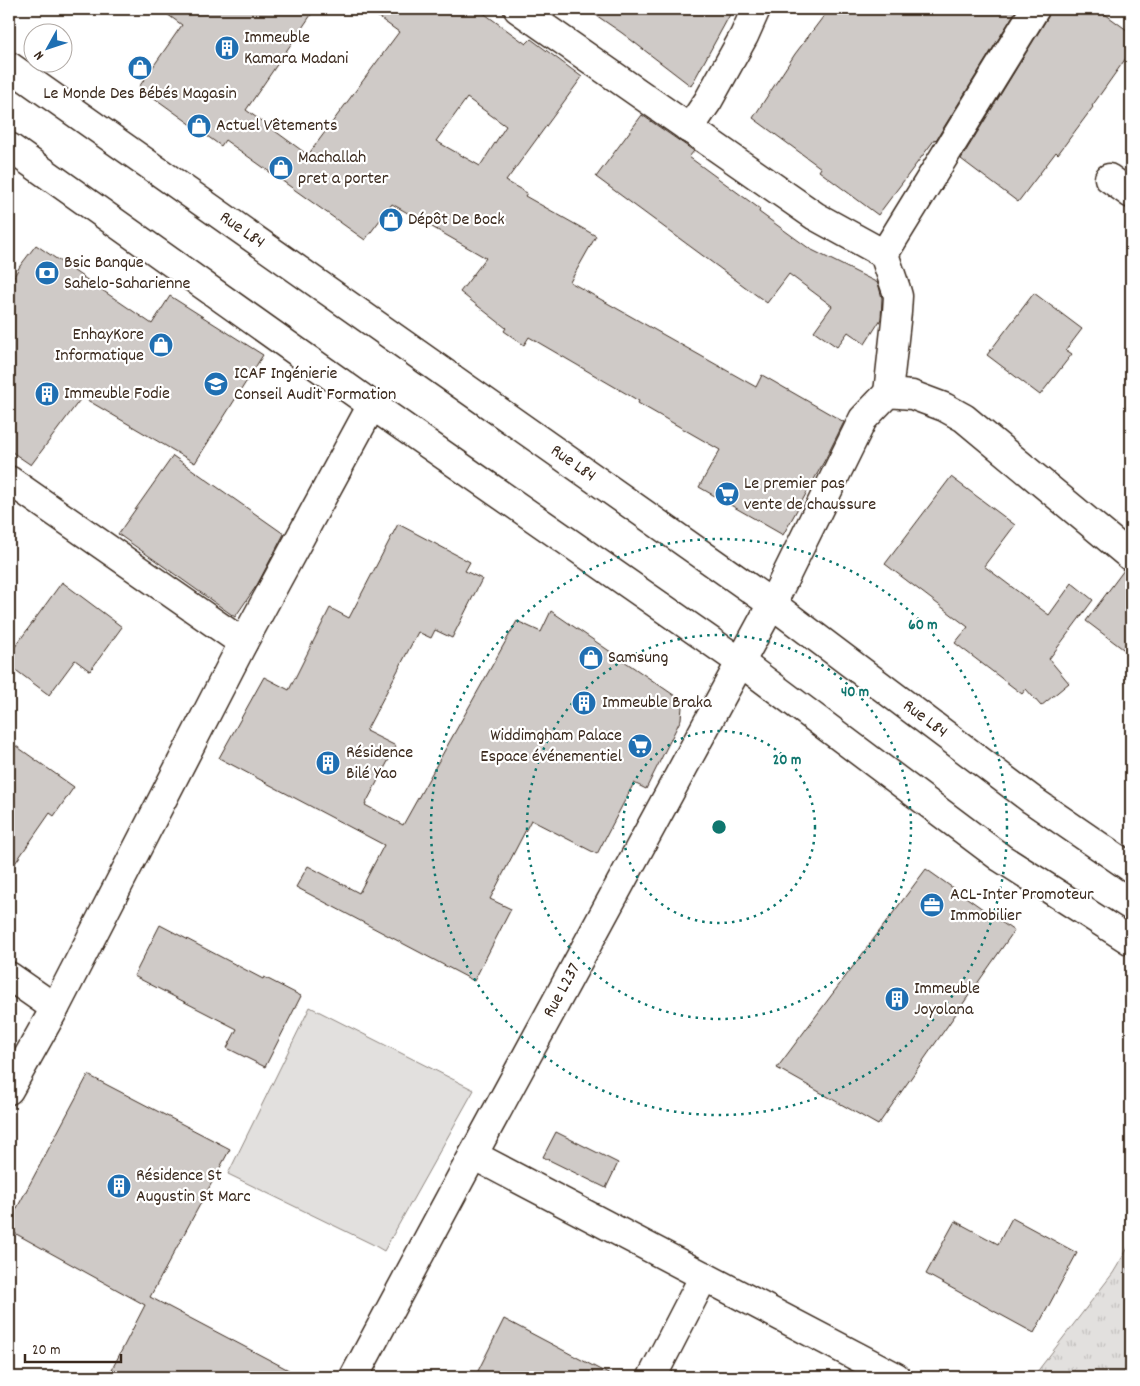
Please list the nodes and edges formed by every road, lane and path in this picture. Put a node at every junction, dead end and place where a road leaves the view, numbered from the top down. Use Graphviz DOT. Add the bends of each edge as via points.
graph roads {
  1 [pos="518,9"];
  2 [pos="756,9"];
  3 [pos="1035,9"];
  4 [pos="9,66"];
  5 [pos="689,129"];
  6 [pos="9,147"];
  7 [pos="1109,178"];
  8 [pos="1131,194"];
  9 [pos="884,254"];
  10 [pos="888,392"];
  11 [pos="372,405"];
  12 [pos="9,480"];
  13 [pos="1131,555"];
  14 [pos="772,604"];
  15 [pos="243,643"];
  16 [pos="739,661"];
  17 [pos="1131,868"];
  18 [pos="1131,942"];
  19 [pos="9,976"];
  20 [pos="55,1008"];
  21 [pos="9,1090"];
  22 [pos="473,1155"];
  23 [pos="704,1276"];
  24 [pos="355,1377"];
  25 [pos="652,1377"];
  26 [pos="896,1377"];
  1 -- 5 [label="street"];
  2 -- 5 [label="street" via="713,93"];
  3 -- 9 [label="street"];
  4 -- 14 [label="street, Rue L84"];
  5 -- 9 [label="street" via="815,216"];
  6 -- 11 [label="street"];
  7 -- 8 [label="street"];
  9 -- 10 [label="street" via="898,296"];
  10 -- 13 [label="street" via="912,396 964,418"];
  10 -- 14 [label="street, Rue L237" via="863,419"];
  11 -- 15 [label="street"];
  11 -- 16 [label="street"];
  12 -- 15 [label="street"];
  14 -- 16 [label="street, Rue L237"];
  14 -- 17 [label="street, Rue L84" via="1032,800"];
  15 -- 20 [label="street"];
  16 -- 18 [label="street" via="1000,858"];
  16 -- 22 [label="street, Rue L237"];
  19 -- 20 [label="street"];
  20 -- 21 [label="street"];
  22 -- 23 [label="street"];
  22 -- 24 [label="street, Rue L237"];
  23 -- 25 [label="street"];
  23 -- 26 [label="street"];
}
